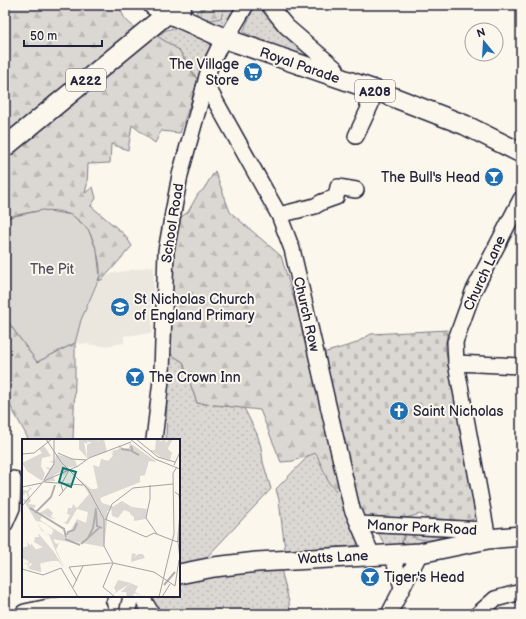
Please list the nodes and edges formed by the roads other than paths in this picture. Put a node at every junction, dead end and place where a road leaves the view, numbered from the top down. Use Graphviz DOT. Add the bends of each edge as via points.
graph roads {
  1 [pos="246,5"];
  2 [pos="269,5"];
  3 [pos="168,8"];
  4 [pos="225,38"];
  5 [pos="340,79"];
  6 [pos="204,88"];
  7 [pos="371,90"];
  8 [pos="356,136"];
  9 [pos="5,147"];
  10 [pos="521,153"];
  11 [pos="356,190"];
  12 [pos="521,199"];
  13 [pos="279,215"];
  14 [pos="456,363"];
  15 [pos="521,366"];
  16 [pos="154,439"];
  17 [pos="14,478"];
  18 [pos="5,524"];
  19 [pos="359,524"];
  20 [pos="486,534"];
  21 [pos="521,536"];
  22 [pos="420,553"];
  23 [pos="392,554"];
  24 [pos="372,555"];
  25 [pos="180,574"];
  26 [pos="402,587"];
  27 [pos="521,592"];
  28 [pos="92,597"];
  29 [pos="95,597"];
  30 [pos="131,597"];
  31 [pos="142,597"];
  32 [pos="25,614"];
  33 [pos="102,614"];
  34 [pos="127,614"];
  35 [pos="152,614"];
  36 [pos="389,614"];
  37 [pos="478,614"];
  1 -- 4 [label="street, School Road"];
  2 -- 5 [label="street" via="286,26 336,69"];
  3 -- 4 [label="main road, Royal Parade / A208"];
  3 -- 9 [label="main road, A222"];
  4 -- 5 [label="main road, Royal Parade / A208"];
  4 -- 6 [label="street, School Road" via="211,64"];
  5 -- 7 [label="main road, Royal Parade / A208"];
  6 -- 13 [label="street, Church Row" via="212,95"];
  6 -- 16 [label="street, School Road" via="180,174 166,251 162,372"];
  7 -- 8 [label="street" via="367,102 371,104"];
  7 -- 10 [label="main road, Royal Parade / A208" via="465,125"];
  11 -- 13 [label="street" via="338,187 336,197 315,206"];
  12 -- 14 [label="street, Church Lane" via="473,292 455,342"];
  13 -- 19 [label="street, Church Row" via="292,249 352,509"];
  14 -- 15 [label="street"];
  14 -- 20 [label="street, Church Lane"];
  17 -- 18 [label="street" via="12,508"];
  19 -- 20 [label="street, Manor Park Road"];
  19 -- 24 [label="street, Church Row"];
  20 -- 21 [label="main road, Manor Park Road"];
  20 -- 22 [label="main road, Watts Lane"];
  22 -- 23 [label="main road, Watts Lane"];
  22 -- 26 [label="street"];
  23 -- 24 [label="main road, Watts Lane"];
  23 -- 26 [label="street"];
  24 -- 25 [label="main road, Watts Lane" via="258,562"];
  26 -- 36 [label="street"];
  27 -- 37 [label="street" via="495,599"];
  28 -- 32 [label="main road"];
  29 -- 33 [label="street"];
  30 -- 34 [label="street"];
  31 -- 35 [label="street"];
}
